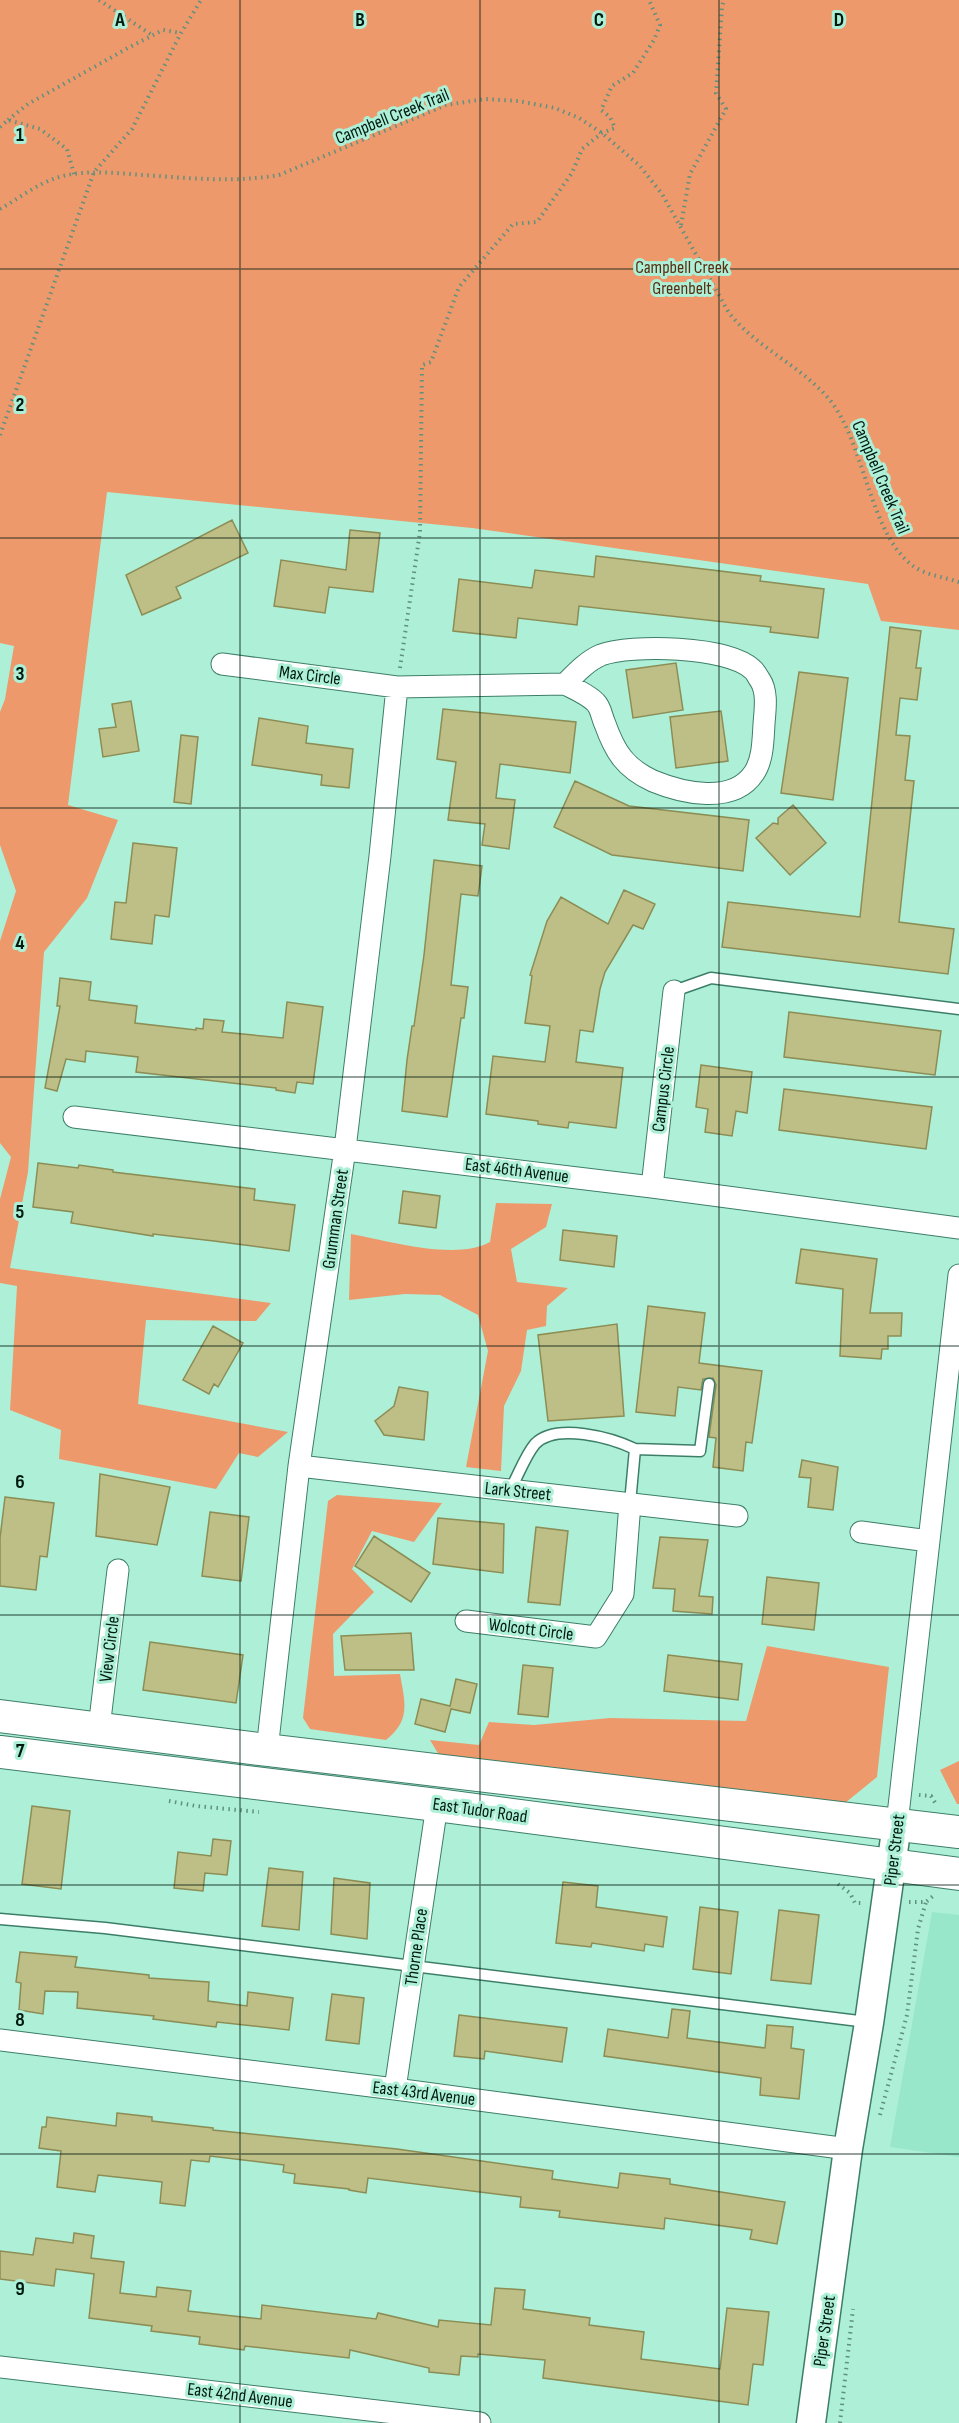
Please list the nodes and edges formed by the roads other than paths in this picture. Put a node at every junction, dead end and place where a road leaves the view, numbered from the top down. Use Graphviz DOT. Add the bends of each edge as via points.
graph roads {
  1 [pos="222,664"];
  2 [pos="565,684"];
  3 [pos="397,687"];
  4 [pos="675,991"];
  5 [pos="959,1009"];
  6 [pos="74,1117"];
  7 [pos="345,1149"];
  8 [pos="652,1187"];
  9 [pos="959,1228"];
  10 [pos="959,1275"];
  11 [pos="709,1384"];
  12 [pos="635,1449"];
  13 [pos="299,1466"];
  14 [pos="510,1490"];
  15 [pos="630,1503"];
  16 [pos="736,1516"];
  17 [pos="861,1532"];
  18 [pos="929,1541"];
  19 [pos="118,1570"];
  20 [pos="466,1621"];
  21 [pos="0,1716"];
  22 [pos="99,1728"];
  23 [pos="267,1750"];
  24 [pos="0,1752"];
  25 [pos="437,1805"];
  26 [pos="897,1824"];
  27 [pos="959,1832"];
  28 [pos="892,1865"];
  29 [pos="959,1874"];
  30 [pos="0,1919"];
  31 [pos="413,1966"];
  32 [pos="869,2023"];
  33 [pos="0,2040"];
  34 [pos="395,2089"];
  35 [pos="848,2149"];
  36 [pos="0,2367"];
  37 [pos="480,2423"];
  38 [pos="811,2423"];
  1 -- 3 [label="street, Max Circle"];
  2 -- 2 [label="street" via="600,655 636,648 684,649 729,658 752,668 762,683 766,703 762,751 754,773 739,788 712,794 653,781 628,767 615,750 597,704"];
  2 -- 3 [label="street, Max Circle"];
  3 -- 7 [label="street, Grumman Street"];
  4 -- 5 [label="lane" via="711,978"];
  4 -- 8 [label="street, Campus Circle"];
  6 -- 7 [label="street, East 46th Avenue"];
  7 -- 8 [label="street, East 46th Avenue"];
  7 -- 13 [label="street, Grumman Street"];
  8 -- 9 [label="street, East 46th Avenue"];
  10 -- 18 [label="street, Piper Street"];
  11 -- 12 [label="lane" via="700,1451"];
  12 -- 14 [label="lane" via="595,1435 566,1433 546,1438 536,1443"];
  12 -- 15 [label="lane"];
  13 -- 14 [label="street, Lark Street"];
  13 -- 23 [label="street, Grumman Street"];
  14 -- 15 [label="street, Lark Street"];
  15 -- 16 [label="street, Lark Street"];
  15 -- 20 [label="street, Wolcott Circle" via="623,1594 596,1637"];
  17 -- 18 [label="street"];
  18 -- 26 [label="street, Piper Street"];
  19 -- 22 [label="street, View Circle"];
  21 -- 22 [label="main road, East Tudor Road"];
  22 -- 23 [label="main road, East Tudor Road"];
  23 -- 26 [label="main road, East Tudor Road"];
  24 -- 25 [label="main road, East Tudor Road"];
  25 -- 28 [label="main road, East Tudor Road"];
  25 -- 31 [label="street, Thorne Place"];
  26 -- 27 [label="main road, East Tudor Road"];
  26 -- 28 [label="street, Piper Street"];
  28 -- 29 [label="main road, East Tudor Road"];
  28 -- 32 [label="street, Piper Street"];
  30 -- 31 [label="lane"];
  31 -- 32 [label="lane"];
  31 -- 34 [label="street, Thorne Place"];
  32 -- 35 [label="street, Piper Street"];
  33 -- 34 [label="street, East 43rd Avenue"];
  34 -- 35 [label="street, East 43rd Avenue"];
  35 -- 38 [label="street, Piper Street"];
  36 -- 37 [label="street, East 42nd Avenue"];
}
